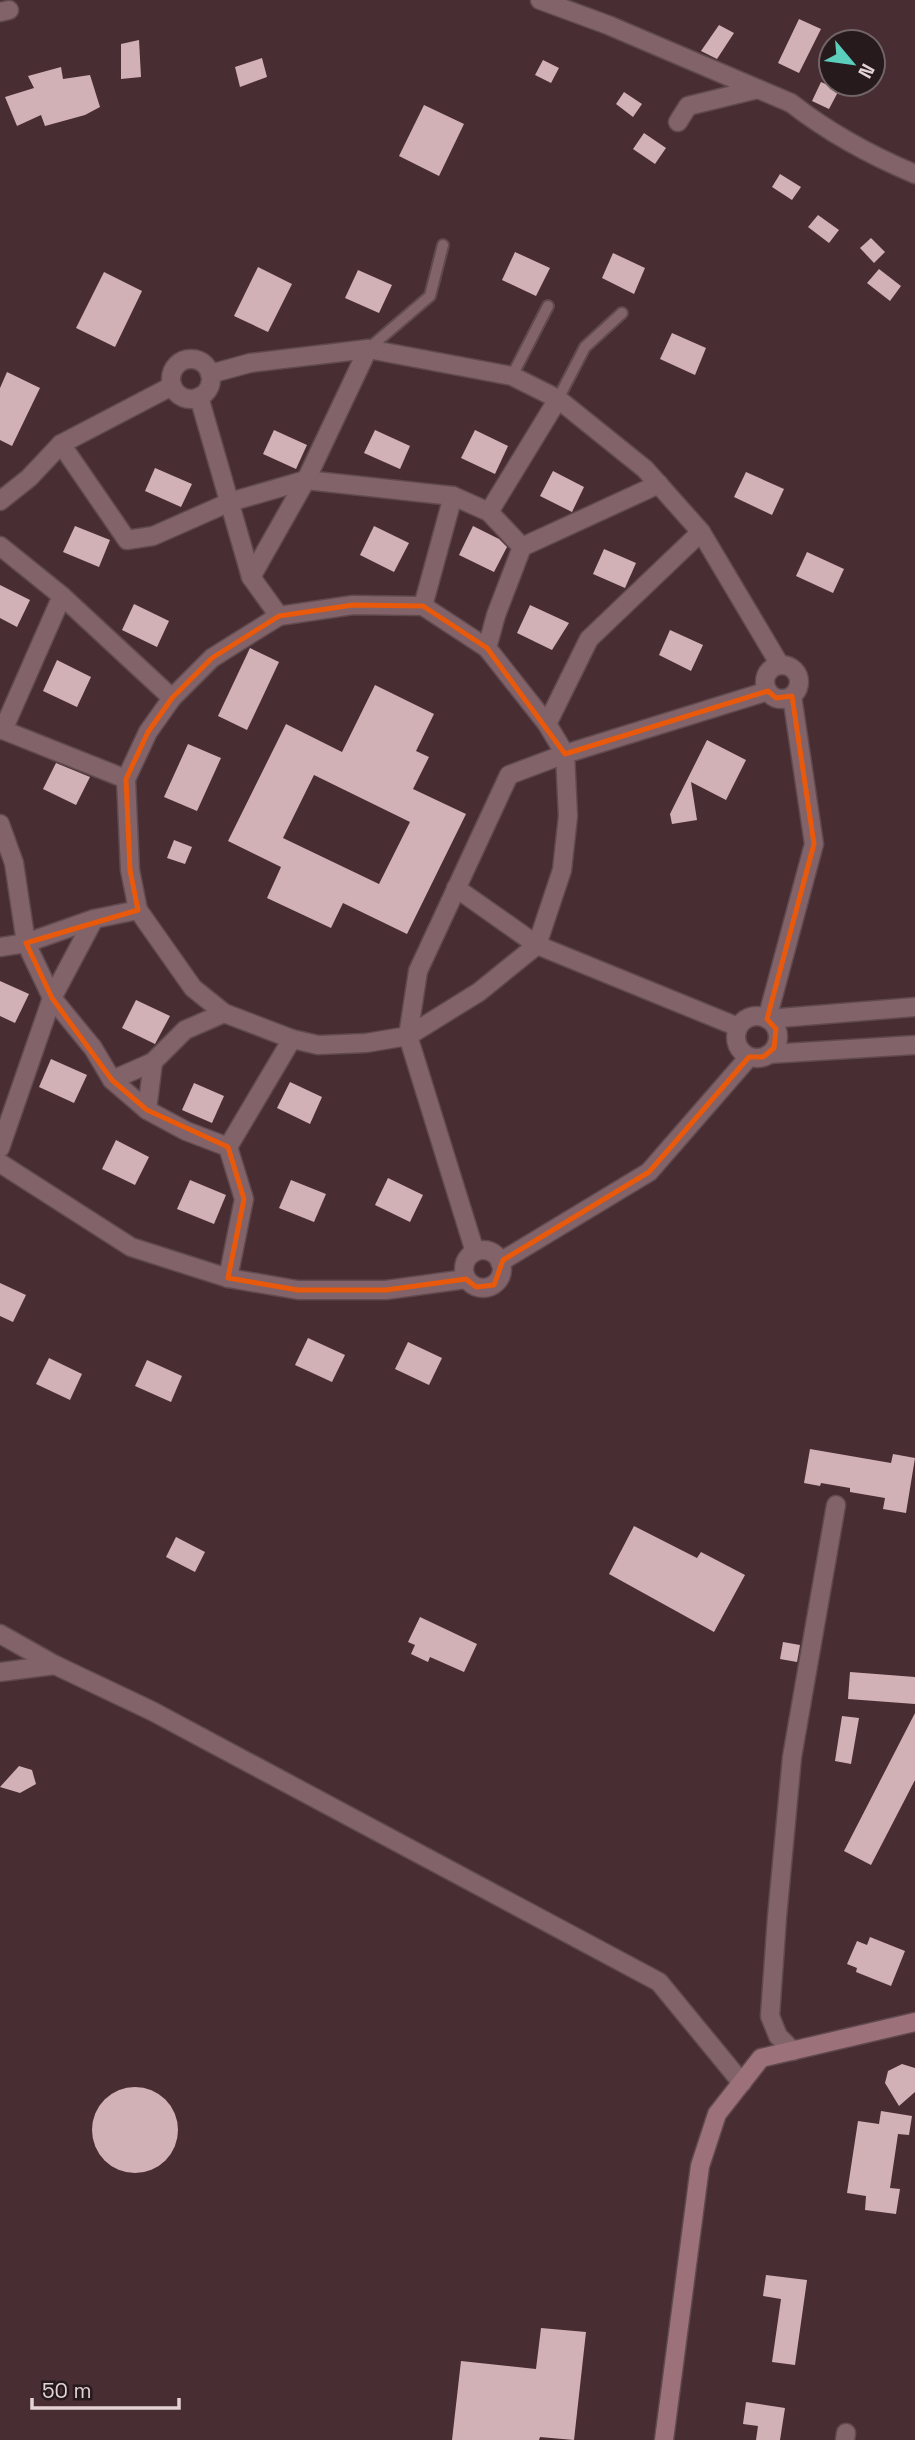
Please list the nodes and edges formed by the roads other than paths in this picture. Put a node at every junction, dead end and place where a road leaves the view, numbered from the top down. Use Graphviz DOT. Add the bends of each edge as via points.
graph roads {
  1 [pos="540,0"];
  2 [pos="758,89"];
  3 [pos="678,122"];
  4 [pos="915,174"];
  5 [pos="443,245"];
  6 [pos="548,306"];
  7 [pos="622,313"];
  8 [pos="368,348"];
  9 [pos="210,374"];
  10 [pos="512,376"];
  11 [pos="172,386"];
  12 [pos="199,397"];
  13 [pos="558,399"];
  14 [pos="61,444"];
  15 [pos="306,480"];
  16 [pos="659,484"];
  17 [pos="453,496"];
  18 [pos="0,501"];
  19 [pos="230,502"];
  20 [pos="489,512"];
  21 [pos="701,532"];
  22 [pos="0,546"];
  23 [pos="522,547"];
  24 [pos="251,577"];
  25 [pos="62,596"];
  26 [pos="423,606"];
  27 [pos="279,616"];
  28 [pos="487,648"];
  29 [pos="780,665"];
  30 [pos="768,691"];
  31 [pos="792,696"];
  32 [pos="172,698"];
  33 [pos="547,724"];
  34 [pos="1,730"];
  35 [pos="565,754"];
  36 [pos="126,779"];
  37 [pos="0,824"];
  38 [pos="456,888"];
  39 [pos="138,910"];
  40 [pos="94,919"];
  41 [pos="26,943"];
  42 [pos="537,945"];
  43 [pos="0,947"];
  44 [pos="52,998"];
  45 [pos="915,1007"];
  46 [pos="224,1013"];
  47 [pos="767,1019"];
  48 [pos="738,1027"];
  49 [pos="408,1036"];
  50 [pos="292,1039"];
  51 [pos="915,1045"];
  52 [pos="769,1054"];
  53 [pos="748,1057"];
  54 [pos="153,1062"];
  55 [pos="112,1080"];
  56 [pos="147,1110"];
  57 [pos="228,1147"];
  58 [pos="0,1149"];
  59 [pos="0,1163"];
  60 [pos="475,1252"];
  61 [pos="500,1262"];
  62 [pos="228,1279"];
  63 [pos="466,1279"];
  64 [pos="836,1505"];
  65 [pos="0,1634"];
  66 [pos="55,1665"];
  67 [pos="0,1672"];
  68 [pos="915,2022"];
  69 [pos="793,2051"];
  70 [pos="741,2083"];
  71 [pos="664,2440"];
  1 -- 2 [label="street"];
  2 -- 3 [label="street" via="688,106"];
  2 -- 4 [label="street"];
  5 -- 8 [label="lane" via="430,296"];
  6 -- 10 [label="lane"];
  7 -- 13 [label="lane" via="585,347"];
  8 -- 9 [label="street" via="250,363"];
  8 -- 10 [label="street"];
  8 -- 15 [label="street"];
  9 -- 11 [label="street" via="197,360 183,360 171,374"];
  9 -- 12 [label="street" via="208,387"];
  10 -- 13 [label="street"];
  11 -- 12 [label="street" via="180,396"];
  11 -- 14 [label="street"];
  12 -- 19 [label="street"];
  13 -- 16 [label="street"];
  13 -- 20 [label="street"];
  14 -- 18 [label="street"];
  14 -- 19 [label="street" via="127,540 153,536"];
  15 -- 17 [label="street"];
  15 -- 19 [label="street"];
  15 -- 24 [label="street"];
  16 -- 21 [label="street"];
  16 -- 23 [label="street"];
  17 -- 20 [label="street"];
  17 -- 26 [label="street"];
  19 -- 24 [label="street"];
  20 -- 23 [label="street"];
  21 -- 29 [label="street"];
  21 -- 33 [label="street" via="589,639"];
  22 -- 25 [label="street"];
  23 -- 28 [label="street"];
  24 -- 27 [label="street"];
  25 -- 32 [label="street"];
  25 -- 34 [label="street"];
  26 -- 27 [label="street" via="354,605"];
  26 -- 28 [label="street"];
  27 -- 32 [label="street" via="212,658"];
  28 -- 33 [label="street"];
  29 -- 30 [label="street" via="766,676"];
  29 -- 31 [label="street" via="791,667 799,676 799,687"];
  30 -- 31 [label="street" via="776,698"];
  30 -- 35 [label="street"];
  31 -- 47 [label="street" via="814,844"];
  32 -- 36 [label="street" via="148,732"];
  33 -- 35 [label="street"];
  34 -- 36 [label="street"];
  35 -- 38 [label="street" via="509,775"];
  35 -- 42 [label="street" via="568,816 562,870"];
  36 -- 39 [label="street" via="130,870"];
  37 -- 41 [label="street" via="14,863"];
  38 -- 42 [label="street"];
  38 -- 49 [label="street" via="418,971"];
  39 -- 40 [label="street"];
  39 -- 46 [label="street" via="193,988"];
  40 -- 41 [label="street"];
  40 -- 44 [label="street"];
  41 -- 43 [label="street"];
  41 -- 44 [label="street"];
  42 -- 48 [label="street"];
  42 -- 49 [label="street" via="479,992"];
  44 -- 55 [label="street" via="93,1048"];
  44 -- 58 [label="street"];
  45 -- 47 [label="street"];
  46 -- 50 [label="street"];
  46 -- 54 [label="street" via="185,1030"];
  47 -- 48 [label="street" via="748,1018"];
  47 -- 52 [label="street" via="778,1035"];
  48 -- 53 [label="street" via="738,1047"];
  49 -- 50 [label="street" via="330,1045"];
  49 -- 60 [label="street"];
  50 -- 57 [label="street"];
  51 -- 52 [label="street"];
  52 -- 53 [label="street"];
  53 -- 61 [label="street" via="649,1172"];
  54 -- 55 [label="street"];
  54 -- 56 [label="street"];
  55 -- 56 [label="street"];
  56 -- 57 [label="street"];
  57 -- 62 [label="street" via="244,1199"];
  59 -- 62 [label="street" via="131,1247"];
  60 -- 61 [label="street" via="492,1252"];
  60 -- 63 [label="street" via="464,1266"];
  61 -- 63 [label="street" via="499,1280 488,1288 476,1287"];
  62 -- 63 [label="street" via="298,1290 386,1290"];
  64 -- 69 [label="street" via="792,1757 777,1917 770,2016 778,2036"];
  65 -- 66 [label="street"];
  66 -- 67 [label="street"];
  66 -- 70 [label="street" via="152,1711 659,1982"];
  68 -- 69 [label="street"];
  69 -- 70 [label="street" via="761,2058"];
  70 -- 71 [label="street" via="717,2114 699,2166"];
}
